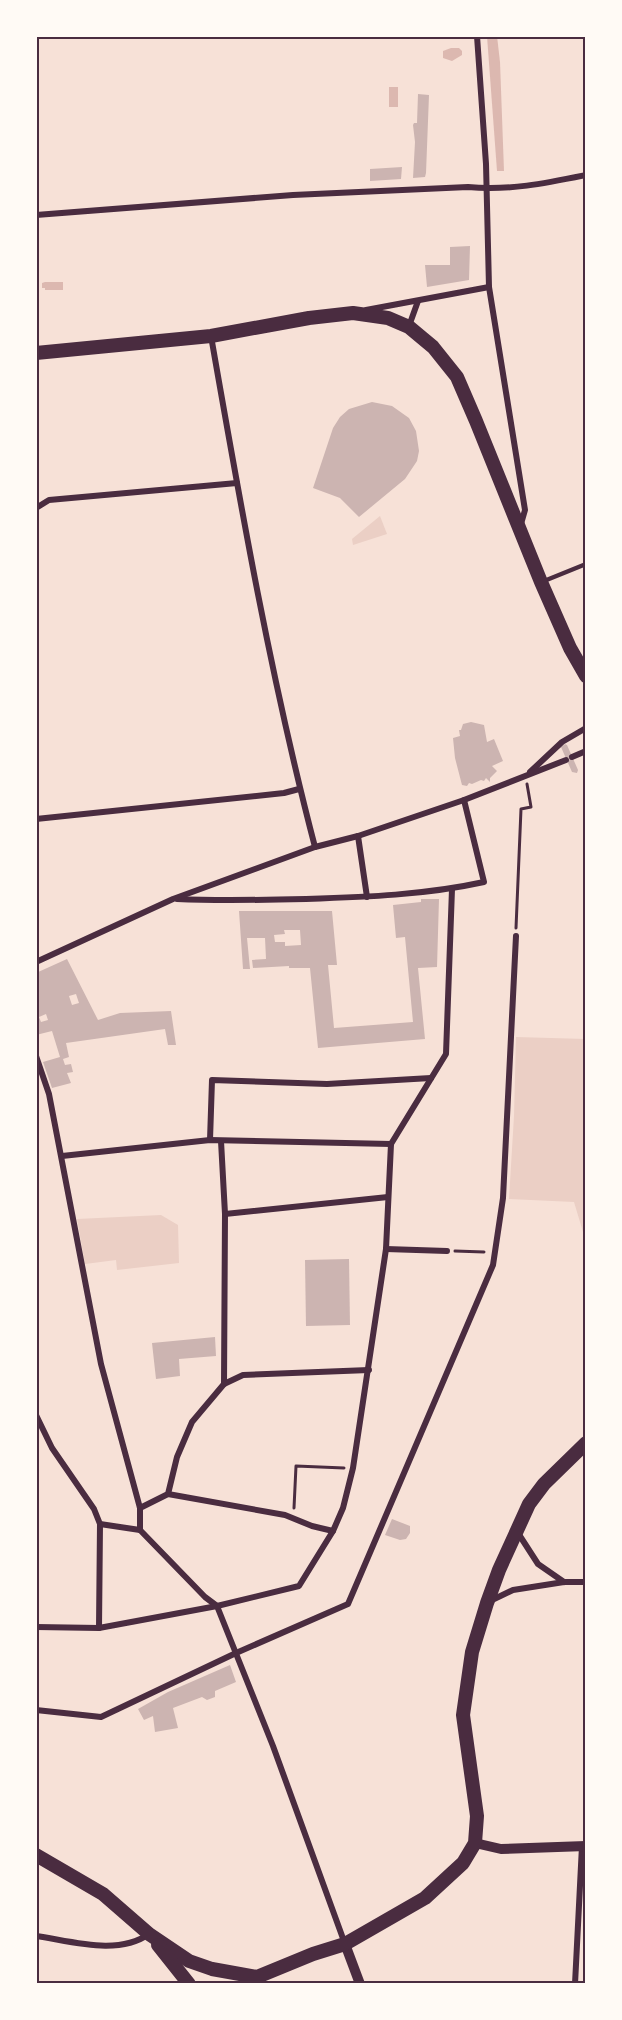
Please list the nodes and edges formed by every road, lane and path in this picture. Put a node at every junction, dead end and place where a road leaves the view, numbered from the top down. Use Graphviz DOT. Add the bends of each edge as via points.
graph roads {
  1 [pos="477,36"];
  2 [pos="586,175"];
  3 [pos="487,189"];
  4 [pos="36,215"];
  5 [pos="489,287"];
  6 [pos="418,301"];
  7 [pos="353,313"];
  8 [pos="409,327"];
  9 [pos="211,336"];
  10 [pos="36,353"];
  11 [pos="237,483"];
  12 [pos="36,508"];
  13 [pos="520,530"];
  14 [pos="586,564"];
  15 [pos="541,582"];
  16 [pos="586,676"];
  17 [pos="586,728"];
  18 [pos="586,751"];
  19 [pos="526,775"];
  20 [pos="299,789"];
  21 [pos="464,800"];
  22 [pos="36,819"];
  23 [pos="358,836"];
  24 [pos="315,847"];
  25 [pos="452,889"];
  26 [pos="367,897"];
  27 [pos="173,899"];
  28 [pos="516,936"];
  29 [pos="36,962"];
  30 [pos="36,1056"];
  31 [pos="431,1078"];
  32 [pos="210,1140"];
  33 [pos="221,1141"];
  34 [pos="392,1144"];
  35 [pos="62,1156"];
  36 [pos="388,1197"];
  37 [pos="225,1214"];
  38 [pos="386,1249"];
  39 [pos="447,1251"];
  40 [pos="495,1252"];
  41 [pos="369,1370"];
  42 [pos="224,1384"];
  43 [pos="36,1415"];
  44 [pos="586,1443"];
  45 [pos="354,1468"];
  46 [pos="168,1494"];
  47 [pos="141,1508"];
  48 [pos="293,1518"];
  49 [pos="100,1524"];
  50 [pos="140,1530"];
  51 [pos="333,1530"];
  52 [pos="516,1531"];
  53 [pos="564,1582"];
  54 [pos="586,1582"];
  55 [pos="487,1603"];
  56 [pos="217,1606"];
  57 [pos="36,1627"];
  58 [pos="99,1628"];
  59 [pos="236,1653"];
  60 [pos="36,1710"];
  61 [pos="475,1843"];
  62 [pos="584,1846"];
  63 [pos="36,1855"];
  64 [pos="149,1934"];
  65 [pos="36,1936"];
  66 [pos="345,1944"];
  67 [pos="256,1980"];
  68 [pos="189,1984"];
  69 [pos="360,1984"];
  70 [pos="575,1984"];
  1 -- 3 [label="street"];
  2 -- 3 [label="street"];
  3 -- 4 [label="street" via="293,195"];
  3 -- 5 [label="street"];
  5 -- 6 [label="street"];
  5 -- 13 [label="street" via="525,510"];
  6 -- 7 [label="street"];
  6 -- 8 [label="street"];
  7 -- 8 [label="main road" via="388,318"];
  7 -- 9 [label="main road"];
  8 -- 13 [label="main road" via="433,347 457,377"];
  9 -- 10 [label="main road"];
  9 -- 11 [label="street"];
  11 -- 12 [label="street" via="49,500"];
  11 -- 20 [label="street"];
  13 -- 15 [label="main road"];
  14 -- 15 [label="lane"];
  15 -- 16 [label="main road"];
  17 -- 19 [label="street" via="562,742"];
  18 -- 19 [label="street"];
  19 -- 21 [label="street"];
  19 -- 28 [label="path" via="531,807 521,809"];
  20 -- 22 [label="street"];
  20 -- 24 [label="street"];
  21 -- 23 [label="street"];
  21 -- 25 [label="street" via="484,882"];
  23 -- 24 [label="street"];
  23 -- 26 [label="street"];
  24 -- 27 [label="street"];
  25 -- 26 [label="street"];
  25 -- 31 [label="street" via="446,1054"];
  26 -- 27 [label="street"];
  27 -- 29 [label="street"];
  28 -- 40 [label="street" via="503,1198"];
  30 -- 35 [label="street" via="50,1094"];
  31 -- 32 [label="street" via="327,1084 212,1080"];
  31 -- 34 [label="street"];
  32 -- 33 [label="street"];
  32 -- 35 [label="street"];
  33 -- 34 [label="street"];
  33 -- 37 [label="street"];
  34 -- 36 [label="street"];
  35 -- 47 [label="street" via="101,1364"];
  36 -- 37 [label="street"];
  36 -- 38 [label="street"];
  37 -- 42 [label="street"];
  38 -- 39 [label="street"];
  38 -- 41 [label="street"];
  39 -- 40 [label="path"];
  40 -- 59 [label="street" via="493,1265 348,1604"];
  41 -- 42 [label="street" via="243,1376"];
  41 -- 45 [label="street"];
  42 -- 46 [label="street" via="192,1422 177,1457"];
  43 -- 49 [label="street"];
  44 -- 52 [label="main road" via="543,1484"];
  45 -- 48 [label="path" via="296,1466"];
  45 -- 51 [label="street"];
  46 -- 47 [label="street"];
  46 -- 48 [label="street"];
  47 -- 50 [label="street"];
  48 -- 51 [label="street"];
  49 -- 50 [label="street"];
  49 -- 58 [label="street"];
  50 -- 56 [label="street"];
  51 -- 56 [label="street" via="299,1586"];
  52 -- 53 [label="street" via="538,1564"];
  52 -- 55 [label="main road"];
  53 -- 54 [label="street"];
  53 -- 55 [label="street" via="513,1590"];
  55 -- 61 [label="main road" via="472,1652 463,1715 477,1816"];
  56 -- 58 [label="street"];
  56 -- 59 [label="street"];
  57 -- 58 [label="street"];
  59 -- 60 [label="street" via="101,1717"];
  59 -- 66 [label="street"];
  61 -- 62 [label="street" via="501,1850"];
  61 -- 66 [label="main road" via="463,1863 424,1898"];
  62 -- 70 [label="street"];
  63 -- 64 [label="main road" via="103,1894"];
  64 -- 65 [label="street" via="138,1942 122,1945"];
  64 -- 67 [label="main road" via="189,1961"];
  64 -- 68 [label="main road"];
  66 -- 67 [label="main road"];
  66 -- 69 [label="street"];
}
